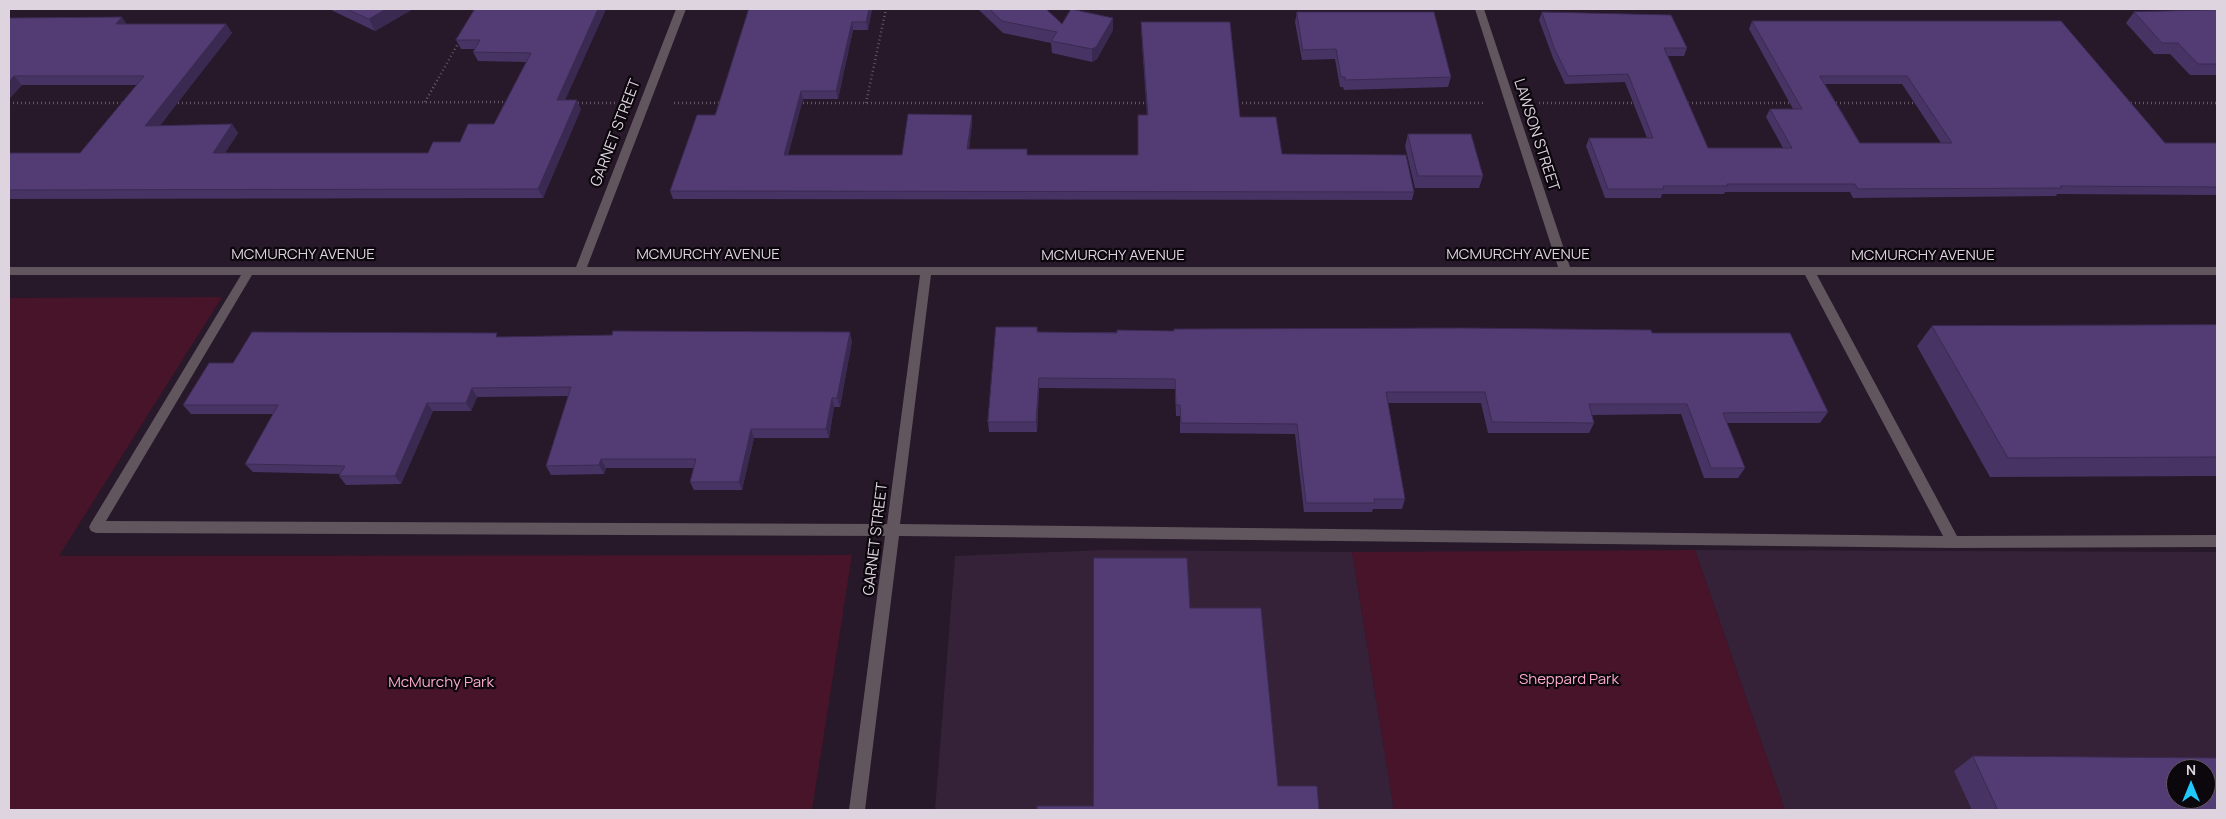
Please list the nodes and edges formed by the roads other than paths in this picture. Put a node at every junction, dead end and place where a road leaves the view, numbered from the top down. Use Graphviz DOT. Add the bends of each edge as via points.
graph roads {
  1 [pos="681,9"];
  2 [pos="1480,9"];
  3 [pos="580,270"];
  4 [pos="1565,270"];
  5 [pos="9,271"];
  6 [pos="249,271"];
  7 [pos="926,271"];
  8 [pos="1808,271"];
  9 [pos="2217,271"];
  10 [pos="893,530"];
  11 [pos="2217,541"];
  12 [pos="1953,542"];
  13 [pos="858,810"];
  1 -- 3 [label="street, GARNET STREET"];
  2 -- 4 [label="street, LAWSON STREET"];
  3 -- 6 [label="street, MCMURCHY AVENUE"];
  3 -- 7 [label="street, MCMURCHY AVENUE"];
  4 -- 7 [label="street, MCMURCHY AVENUE"];
  4 -- 8 [label="street, MCMURCHY AVENUE"];
  5 -- 6 [label="street, MCMURCHY AVENUE"];
  6 -- 10 [label="street" via="96,527"];
  7 -- 10 [label="street, GARNET STREET"];
  8 -- 9 [label="street, MCMURCHY AVENUE"];
  8 -- 12 [label="street"];
  10 -- 12 [label="street"];
  10 -- 13 [label="street, GARNET STREET"];
  11 -- 12 [label="street"];
}
